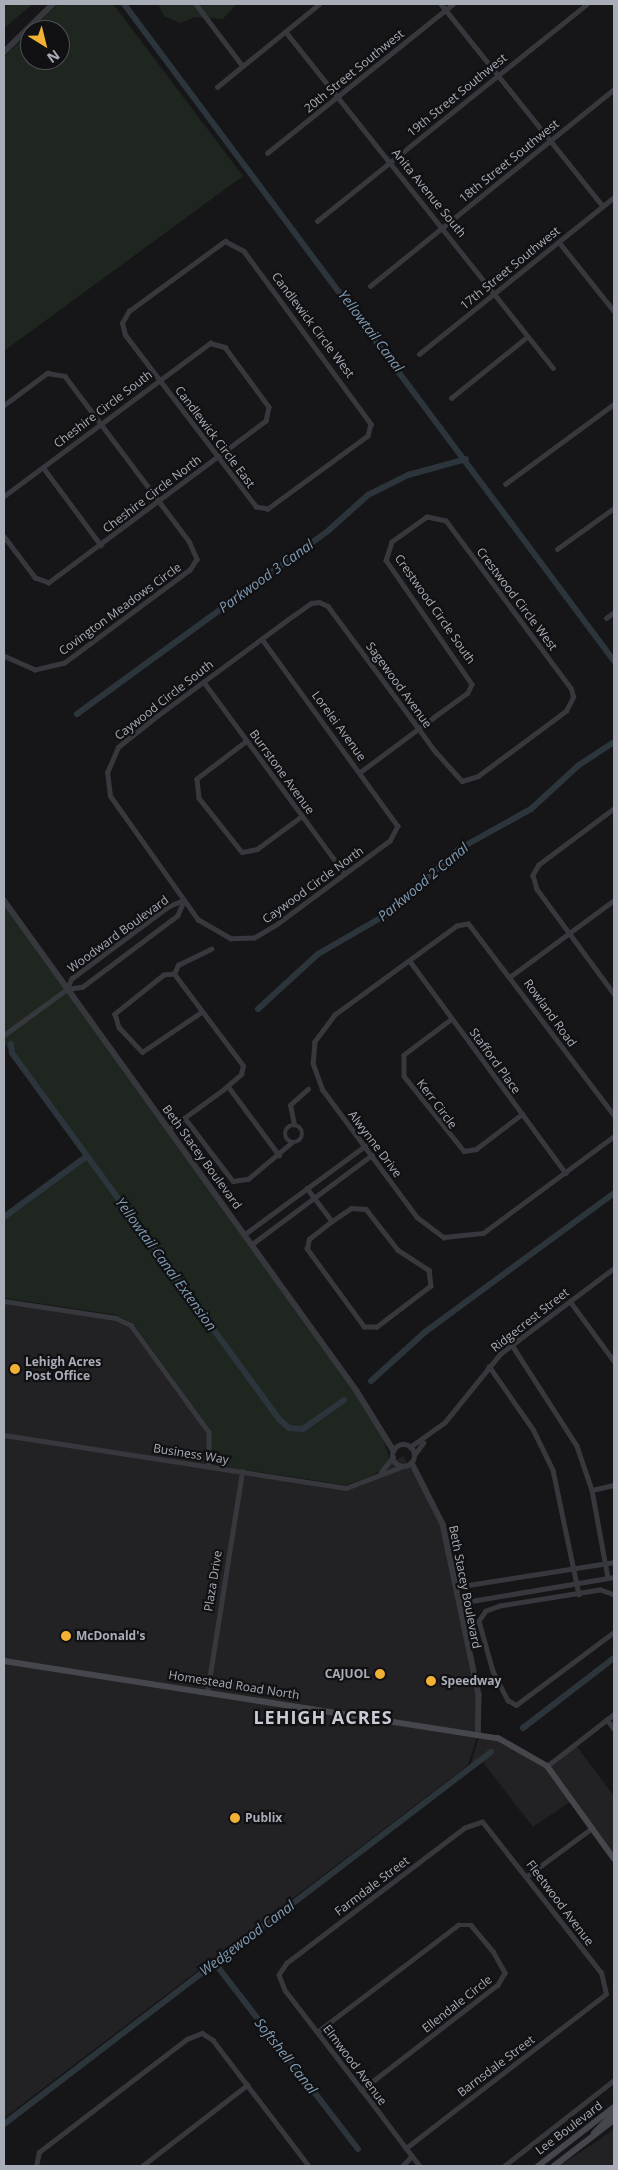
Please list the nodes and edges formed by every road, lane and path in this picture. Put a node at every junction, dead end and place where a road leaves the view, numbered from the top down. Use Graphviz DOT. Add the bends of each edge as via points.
graph roads {
  1 [pos="53,4"];
  2 [pos="196,4"];
  3 [pos="319,4"];
  4 [pos="441,4"];
  5 [pos="453,4"];
  6 [pos="587,4"];
  7 [pos="446,10"];
  8 [pos="286,32"];
  9 [pos="4,52"];
  10 [pos="242,65"];
  11 [pos="498,75"];
  12 [pos="217,86"];
  13 [pos="614,89"];
  14 [pos="339,96"];
  15 [pos="551,140"];
  16 [pos="267,153"];
  17 [pos="391,162"];
  18 [pos="614,197"];
  19 [pos="603,206"];
  20 [pos="317,221"];
  21 [pos="444,226"];
  22 [pos="234,242"];
  23 [pos="558,242"];
  24 [pos="370,286"];
  25 [pos="493,294"];
  26 [pos="614,311"];
  27 [pos="527,337"];
  28 [pos="419,354"];
  29 [pos="553,368"];
  30 [pos="159,380"];
  31 [pos="451,398"];
  32 [pos="614,404"];
  33 [pos="4,405"];
  34 [pos="270,414"];
  35 [pos="101,423"];
  36 [pos="218,458"];
  37 [pos="43,467"];
  38 [pos="506,484"];
  39 [pos="4,496"];
  40 [pos="159,501"];
  41 [pos="614,508"];
  42 [pos="262,509"];
  43 [pos="440,517"];
  44 [pos="4,537"];
  45 [pos="101,545"];
  46 [pos="557,549"];
  47 [pos="319,602"];
  48 [pos="614,612"];
  49 [pos="606,618"];
  50 [pos="262,639"];
  51 [pos="4,656"];
  52 [pos="204,682"];
  53 [pos="420,729"];
  54 [pos="246,741"];
  55 [pos="361,772"];
  56 [pos="462,781"];
  57 [pos="614,809"];
  58 [pos="302,816"];
  59 [pos="398,826"];
  60 [pos="346,874"];
  61 [pos="4,900"];
  62 [pos="184,900"];
  63 [pos="614,900"];
  64 [pos="468,924"];
  65 [pos="569,933"];
  66 [pos="211,949"];
  67 [pos="410,961"];
  68 [pos="174,974"];
  69 [pos="511,976"];
  70 [pos="67,989"];
  71 [pos="614,994"];
  72 [pos="200,1013"];
  73 [pos="452,1019"];
  74 [pos="4,1035"];
  75 [pos="228,1086"];
  76 [pos="308,1089"];
  77 [pos="522,1114"];
  78 [pos="614,1116"];
  79 [pos="184,1118"];
  80 [pos="294,1125"];
  81 [pos="169,1129"];
  82 [pos="614,1136"];
  83 [pos="291,1143"];
  84 [pos="365,1146"];
  85 [pos="279,1155"];
  86 [pos="372,1155"];
  87 [pos="566,1173"];
  88 [pos="307,1188"];
  89 [pos="314,1197"];
  90 [pos="332,1221"];
  91 [pos="245,1234"];
  92 [pos="252,1244"];
  93 [pos="614,1268"];
  94 [pos="4,1301"];
  95 [pos="570,1301"];
  96 [pos="512,1345"];
  97 [pos="614,1361"];
  98 [pos="489,1366"];
  99 [pos="383,1428"];
  100 [pos="4,1435"];
  101 [pos="426,1440"];
  102 [pos="401,1445"];
  103 [pos="410,1447"];
  104 [pos="393,1454"];
  105 [pos="415,1454"];
  106 [pos="412,1463"];
  107 [pos="208,1467"];
  108 [pos="402,1467"];
  109 [pos="242,1472"];
  110 [pos="374,1478"];
  111 [pos="420,1479"];
  112 [pos="614,1485"];
  113 [pos="592,1490"];
  114 [pos="614,1562"];
  115 [pos="606,1563"];
  116 [pos="575,1568"];
  117 [pos="614,1577"];
  118 [pos="608,1578"];
  119 [pos="577,1583"];
  120 [pos="454,1587"];
  121 [pos="579,1594"];
  122 [pos="614,1595"];
  123 [pos="497,1596"];
  124 [pos="457,1604"];
  125 [pos="500,1606"];
  126 [pos="614,1632"];
  127 [pos="4,1661"];
  128 [pos="206,1693"];
  129 [pos="614,1714"];
  130 [pos="607,1720"];
  131 [pos="614,1729"];
  132 [pos="478,1734"];
  133 [pos="547,1766"];
  134 [pos="482,1822"];
  135 [pos="592,1828"];
  136 [pos="614,1859"];
  137 [pos="528,1876"];
  138 [pos="279,1975"];
  139 [pos="599,2000"];
  140 [pos="317,2032"];
  141 [pos="614,2080"];
  142 [pos="247,2085"];
  143 [pos="362,2090"];
  144 [pos="614,2107"];
  145 [pos="614,2113"];
  146 [pos="614,2120"];
  147 [pos="595,2135"];
  148 [pos="406,2148"];
  149 [pos="412,2156"];
  150 [pos="36,2166"];
  151 [pos="142,2166"];
  152 [pos="309,2166"];
  153 [pos="402,2166"];
  154 [pos="420,2166"];
  155 [pos="504,2166"];
  156 [pos="538,2166"];
  157 [pos="554,2166"];
  1 -- 9 [label="street"];
  2 -- 10 [label="street"];
  3 -- 8 [label="street"];
  4 -- 7 [label="street"];
  5 -- 7 [label="street, 20th Street Southwest"];
  6 -- 11 [label="street, 19th Street Southwest"];
  7 -- 11 [label="street"];
  7 -- 14 [label="street, 20th Street Southwest"];
  8 -- 10 [label="street"];
  8 -- 14 [label="street, Anita Avenue South"];
  10 -- 12 [label="street"];
  11 -- 15 [label="street"];
  11 -- 17 [label="street, 19th Street Southwest"];
  13 -- 15 [label="street, 18th Street Southwest"];
  14 -- 16 [label="street, 20th Street Southwest"];
  14 -- 17 [label="street, Anita Avenue South"];
  15 -- 19 [label="street"];
  15 -- 21 [label="street, 18th Street Southwest"];
  17 -- 20 [label="street, 19th Street Southwest"];
  17 -- 21 [label="street, Anita Avenue South"];
  18 -- 19 [label="street, 17th Street Southwest"];
  19 -- 23 [label="street, 17th Street Southwest"];
  21 -- 24 [label="street, 18th Street Southwest"];
  21 -- 25 [label="street, Anita Avenue South"];
  22 -- 30 [label="street, Candlewick Circle East" via="219,244 129,311 122,323 125,334"];
  22 -- 42 [label="street, Candlewick Circle West" via="371,424 368,436 275,506"];
  23 -- 25 [label="street, 17th Street Southwest"];
  23 -- 26 [label="street"];
  25 -- 27 [label="street, Anita Avenue South"];
  25 -- 28 [label="street, 17th Street Southwest"];
  27 -- 29 [label="street, Anita Avenue South"];
  27 -- 31 [label="street"];
  30 -- 34 [label="street, Cheshire Circle South" via="216,343 225,347 240,366 266,401"];
  30 -- 35 [label="street, Cheshire Circle South"];
  30 -- 36 [label="street, Candlewick Circle East"];
  32 -- 38 [label="street"];
  33 -- 35 [label="street" via="53,371 65,376"];
  34 -- 36 [label="street, Cheshire Circle North"];
  35 -- 37 [label="street, Cheshire Circle South"];
  35 -- 40 [label="street"];
  36 -- 40 [label="street, Cheshire Circle North"];
  36 -- 42 [label="street, Candlewick Circle East"];
  37 -- 39 [label="street, Cheshire Circle South"];
  37 -- 45 [label="street"];
  40 -- 45 [label="street, Cheshire Circle North"];
  40 -- 51 [label="street, Covington Meadows Circle" via="196,552 192,567 57,666 28,669"];
  41 -- 46 [label="street"];
  43 -- 53 [label="street, Crestwood Circle South" via="427,517 392,542 386,560 472,684 468,693"];
  43 -- 56 [label="street, Crestwood Circle West" via="573,697 566,711 478,776"];
  44 -- 45 [label="street, Cheshire Circle North" via="42,582 55,580"];
  47 -- 50 [label="street, Caywood Circle South"];
  47 -- 53 [label="street, Sagewood Avenue" via="328,606"];
  48 -- 49 [label="street"];
  50 -- 52 [label="street, Caywood Circle South"];
  50 -- 55 [label="street, Lorelei Avenue"];
  52 -- 54 [label="street, Burrstone Avenue"];
  52 -- 62 [label="street, Caywood Circle South" via="125,740 112,757 107,780 118,810"];
  53 -- 55 [label="street"];
  53 -- 56 [label="street, Sagewood Avenue"];
  54 -- 58 [label="street, Burrstone Avenue"];
  54 -- 58 [label="street" via="197,779 196,791 214,819 235,847 250,853"];
  55 -- 59 [label="street, Lorelei Avenue"];
  57 -- 65 [label="street" via="539,865 533,875 537,889"];
  58 -- 60 [label="street, Burrstone Avenue"];
  59 -- 60 [label="street, Caywood Circle North" via="390,841"];
  60 -- 62 [label="street, Caywood Circle North" via="270,929 246,940 211,931"];
  61 -- 70 [label="street, Beth Stacey Boulevard"];
  62 -- 70 [label="street, Woodward Boulevard" via="169,906 83,970"];
  62 -- 70 [label="street, Woodward Boulevard" via="177,916 82,987"];
  63 -- 65 [label="street"];
  64 -- 67 [label="street, Alwynne Drive" via="457,926"];
  64 -- 69 [label="street, Rowland Road"];
  65 -- 69 [label="street"];
  65 -- 71 [label="street"];
  66 -- 68 [label="street" via="178,965"];
  67 -- 73 [label="street, Stafford Place"];
  67 -- 84 [label="street, Alwynne Drive" via="335,1015 315,1042 317,1080"];
  68 -- 72 [label="street"];
  68 -- 72 [label="street" via="164,975 120,1008 115,1014 119,1027 142,1052"];
  69 -- 78 [label="street, Rowland Road"];
  70 -- 74 [label="street"];
  70 -- 81 [label="street, Beth Stacey Boulevard"];
  72 -- 75 [label="street" via="243,1066"];
  73 -- 77 [label="street, Stafford Place"];
  73 -- 77 [label="street, Kerr Circle" via="404,1055 404,1076 464,1151 476,1149"];
  75 -- 79 [label="street"];
  75 -- 85 [label="street"];
  76 -- 80 [label="street" via="290,1105"];
  77 -- 87 [label="street, Stafford Place"];
  79 -- 81 [label="street"];
  79 -- 85 [label="street" via="233,1181 248,1179"];
  80 -- 83 [label="street" via="285,1131"];
  80 -- 83 [label="street" via="303,1136"];
  81 -- 91 [label="street, Beth Stacey Boulevard"];
  82 -- 87 [label="street, Alwynne Drive"];
  83 -- 85 [label="street"];
  84 -- 86 [label="street, Alwynne Drive"];
  84 -- 88 [label="street"];
  86 -- 87 [label="street, Alwynne Drive" via="423,1224 454,1239 483,1233"];
  86 -- 89 [label="street"];
  88 -- 89 [label="street"];
  88 -- 91 [label="street"];
  89 -- 90 [label="street"];
  89 -- 92 [label="street"];
  90 -- 90 [label="street" via="351,1208 366,1209 398,1250 428,1270 431,1286 377,1327 364,1327 307,1249 310,1239"];
  91 -- 92 [label="street, Beth Stacey Boulevard"];
  92 -- 99 [label="street, Beth Stacey Boulevard"];
  93 -- 95 [label="street, Ridgecrest Street"];
  94 -- 107 [label="street" via="116,1318 131,1325 209,1432"];
  95 -- 96 [label="street, Ridgecrest Street"];
  95 -- 97 [label="street"];
  96 -- 98 [label="street, Ridgecrest Street"];
  96 -- 113 [label="street" via="569,1430"];
  98 -- 101 [label="street, Ridgecrest Street" via="454,1413"];
  98 -- 116 [label="street" via="533,1429 551,1465 564,1503"];
  99 -- 102 [label="street, Beth Stacey Boulevard"];
  99 -- 104 [label="street, Beth Stacey Boulevard"];
  100 -- 107 [label="street, Business Way"];
  101 -- 103 [label="street, Ridgecrest Street"];
  101 -- 105 [label="street, Ridgecrest Street"];
  102 -- 103 [label="street"];
  102 -- 104 [label="street"];
  103 -- 105 [label="street"];
  104 -- 108 [label="street"];
  104 -- 110 [label="street, Business Way"];
  105 -- 106 [label="street"];
  106 -- 108 [label="street"];
  106 -- 111 [label="street, Beth Stacey Boulevard"];
  107 -- 109 [label="street, Business Way"];
  108 -- 110 [label="street, Business Way"];
  108 -- 111 [label="street, Beth Stacey Boulevard"];
  109 -- 110 [label="street, Business Way" via="346,1488"];
  109 -- 128 [label="street, Plaza Drive"];
  111 -- 120 [label="street, Beth Stacey Boulevard" via="443,1524"];
  112 -- 113 [label="street"];
  113 -- 115 [label="street"];
  114 -- 115 [label="street"];
  115 -- 116 [label="street"];
  115 -- 118 [label="street"];
  116 -- 119 [label="street"];
  116 -- 120 [label="street"];
  117 -- 118 [label="street"];
  118 -- 119 [label="street"];
  119 -- 121 [label="street"];
  119 -- 123 [label="street"];
  120 -- 124 [label="street, Beth Stacey Boulevard"];
  121 -- 122 [label="street" via="608,1590"];
  121 -- 125 [label="street"];
  123 -- 124 [label="street"];
  123 -- 125 [label="street"];
  124 -- 132 [label="street, Beth Stacey Boulevard" via="478,1695"];
  125 -- 126 [label="street" via="482,1614 479,1630 500,1685 514,1704 522,1703"];
  127 -- 128 [label="main road, Homestead Road North"];
  128 -- 132 [label="main road, Homestead Road North"];
  129 -- 130 [label="street"];
  130 -- 131 [label="street"];
  130 -- 133 [label="street"];
  132 -- 133 [label="main road, Homestead Road North" via="520,1747"];
  133 -- 135 [label="main road, Homestead Road North"];
  134 -- 137 [label="street, Fleetwood Avenue"];
  134 -- 138 [label="street, Farmdale Street" via="465,1828 287,1963"];
  135 -- 136 [label="main road, Homestead Road North"];
  135 -- 137 [label="street"];
  137 -- 139 [label="street, Fleetwood Avenue" via="605,1978 606,1994"];
  138 -- 140 [label="street, Elmwood Avenue" via="285,1990"];
  139 -- 148 [label="street, Barnsdale Street"];
  140 -- 143 [label="street, Elmwood Avenue"];
  140 -- 143 [label="street, Ellendale Circle" via="458,1925 471,1924 493,1951 505,1973 498,1985"];
  141 -- 155 [label="street"];
  142 -- 150 [label="street" via="202,2033 187,2039 35,2158"];
  142 -- 151 [label="street"];
  142 -- 152 [label="street"];
  143 -- 148 [label="street, Elmwood Avenue"];
  144 -- 156 [label="main road, Lee Boulevard"];
  145 -- 147 [label="main road"];
  146 -- 147 [label="main road, Lee Boulevard"];
  147 -- 157 [label="main road, Lee Boulevard"];
  148 -- 149 [label="street, Elmwood Avenue"];
  149 -- 153 [label="street"];
  149 -- 154 [label="street, Elmwood Avenue"];
}
